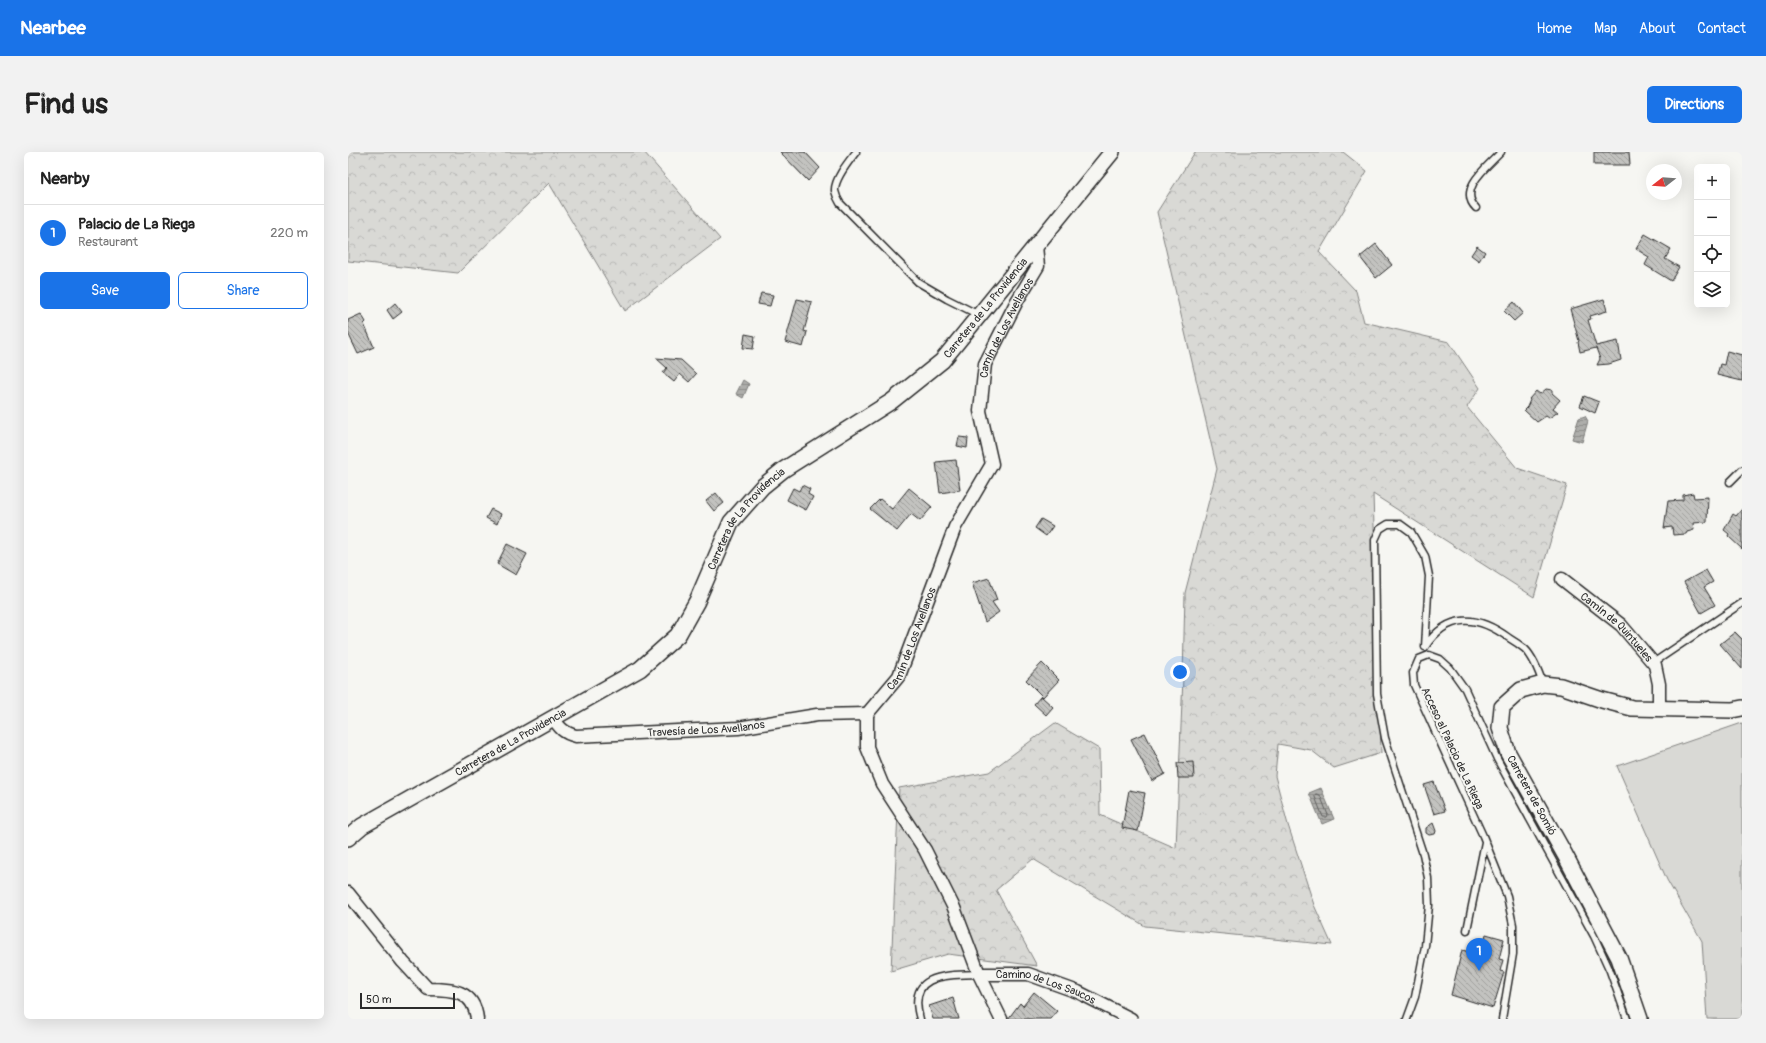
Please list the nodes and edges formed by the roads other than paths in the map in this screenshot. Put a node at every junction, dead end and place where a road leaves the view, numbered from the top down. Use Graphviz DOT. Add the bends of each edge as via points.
graph roads {
  1 [pos="856,152"];
  2 [pos="1112,152"];
  3 [pos="1501,152"];
  4 [pos="1476,208"];
  5 [pos="1036,246"];
  6 [pos="981,315"];
  7 [pos="1742,470"];
  8 [pos="1730,482"];
  9 [pos="1562,578"];
  10 [pos="1742,603"];
  11 [pos="1425,648"];
  12 [pos="1424,656"];
  13 [pos="1653,663"];
  14 [pos="1543,684"];
  15 [pos="1659,708"];
  16 [pos="1742,708"];
  17 [pos="867,714"];
  18 [pos="554,717"];
  19 [pos="348,838"];
  20 [pos="1485,842"];
  21 [pos="348,893"];
  22 [pos="1467,930"];
  23 [pos="979,974"];
  24 [pos="477,1019"];
  25 [pos="920,1019"];
  26 [pos="1001,1019"];
  27 [pos="1131,1019"];
  28 [pos="1407,1019"];
  29 [pos="1502,1019"];
  30 [pos="1627,1019"];
  31 [pos="1640,1019"];
  1 -- 6 [label="lane" via="846,164 837,182 835,190 840,203 918,282"];
  2 -- 5 [label="street, Carretera de La Providencia"];
  3 -- 4 [label="lane" via="1474,181 1468,196"];
  5 -- 6 [label="street, Carretera de La Providencia"];
  5 -- 17 [label="street, Camín de Los Avellanos" via="1038,266 985,364 980,411 992,464 955,527 899,676"];
  6 -- 18 [label="street, Carretera de La Providencia" via="942,361 918,382 783,470 762,487 731,522 697,601 678,635 640,669"];
  7 -- 8 [label="lane"];
  9 -- 13 [label="street, Camín de Quintueles" via="1621,625"];
  10 -- 13 [label="lane"];
  11 -- 12 [label="lane"];
  11 -- 14 [label="lane" via="1432,636 1448,624 1471,620 1498,630 1525,649 1537,667"];
  11 -- 28 [label="lane" via="1429,576 1425,556 1411,532 1400,524 1388,524 1380,529 1375,540 1377,694 1385,738 1423,854 1428,878 1429,906 1425,946 1415,997"];
  12 -- 20 [label="lane, Acceso al Palacio de La Riega" via="1419,659 1413,673 1414,685"];
  12 -- 30 [label="lane" via="1440,659 1450,668 1464,689 1497,759 1594,936"];
  13 -- 15 [label="street, Camín de Quintueles" via="1659,684"];
  14 -- 15 [label="street, Carretera de Somió" via="1561,686 1632,708"];
  14 -- 31 [label="street, Carretera de Somió" via="1522,690 1502,707 1500,728 1508,753 1619,958"];
  15 -- 16 [label="street, Carretera de Somió"];
  17 -- 18 [label="street, Travesía de Los Avellanos" via="817,715 738,728 576,736 560,728"];
  17 -- 23 [label="street" via="867,747 882,784 925,850 954,908"];
  18 -- 19 [label="street, Carretera de La Providencia" via="362,826"];
  20 -- 22 [label="lane"];
  20 -- 29 [label="lane, Acceso al Palacio de La Riega" via="1507,896 1513,925 1513,954"];
  21 -- 24 [label="street" via="428,989 449,989 466,995 476,1011"];
  23 -- 25 [label="lane" via="947,975 930,979 920,989 916,1005"];
  23 -- 26 [label="street"];
  23 -- 27 [label="street, Camino de Los Saucos" via="1028,974 1078,992"];
}
